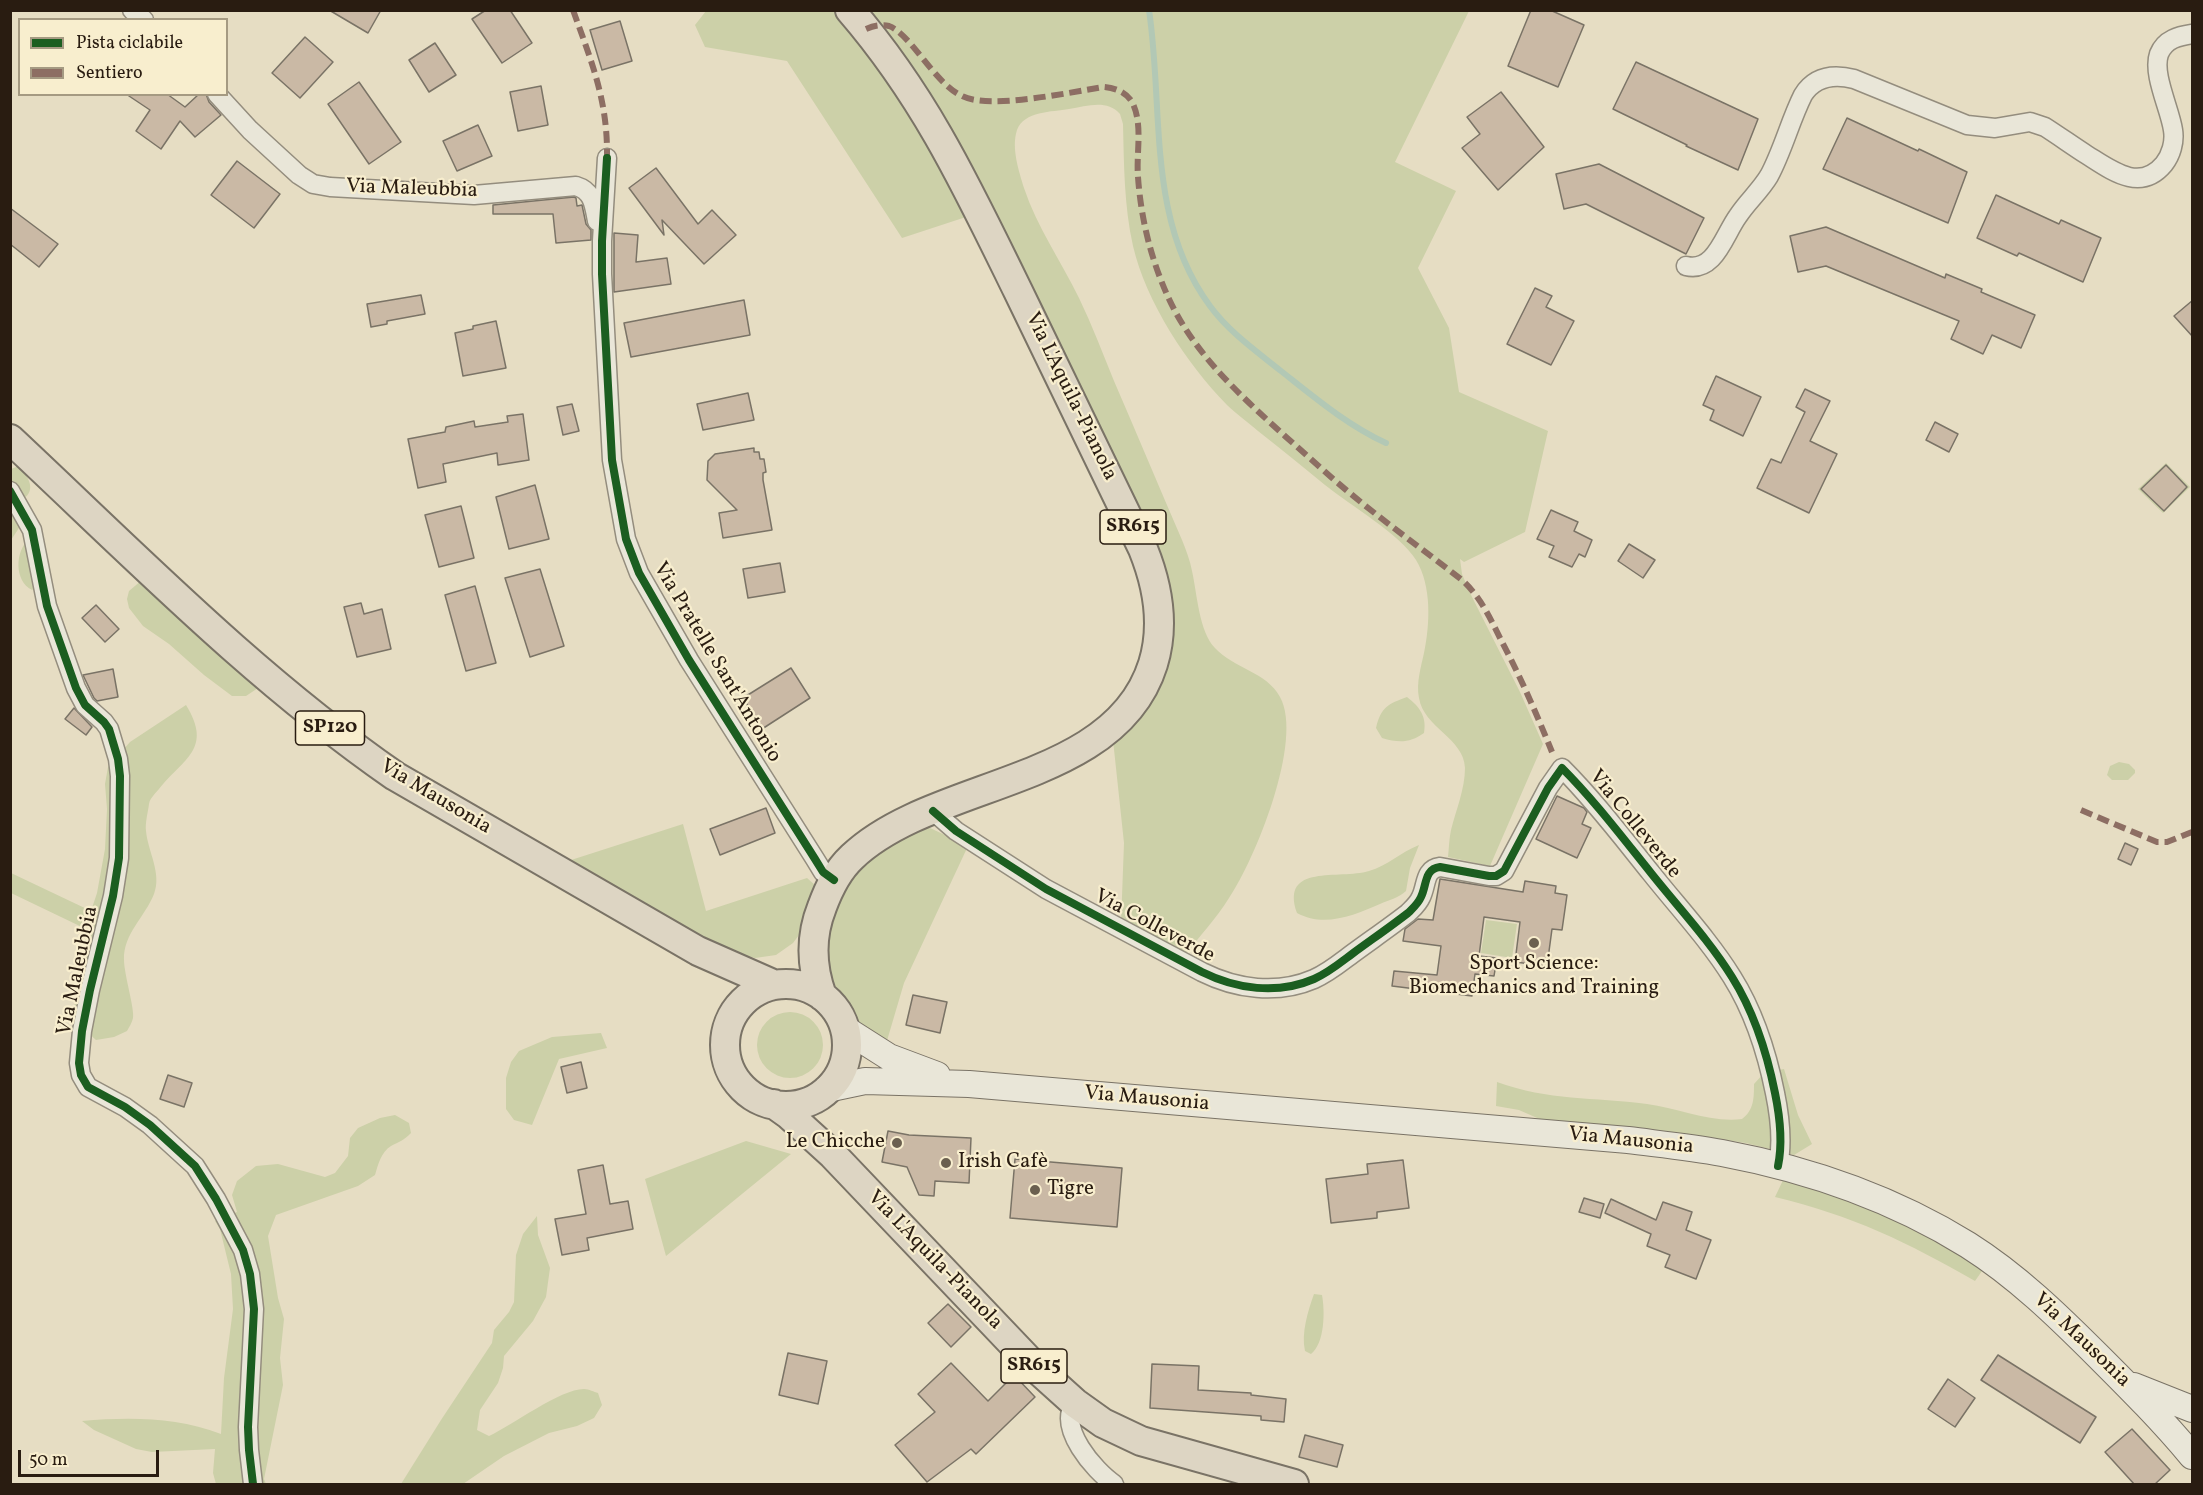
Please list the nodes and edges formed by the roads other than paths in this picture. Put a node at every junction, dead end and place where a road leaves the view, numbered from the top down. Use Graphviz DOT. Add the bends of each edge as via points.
graph roads {
  1 [pos="850,10"];
  2 [pos="2193,34"];
  3 [pos="219,96"];
  4 [pos="607,158"];
  5 [pos="602,241"];
  6 [pos="1686,266"];
  7 [pos="10,440"];
  8 [pos="10,491"];
  9 [pos="933,811"];
  10 [pos="834,880"];
  11 [pos="815,926"];
  12 [pos="698,951"];
  13 [pos="776,985"];
  14 [pos="822,996"];
  15 [pos="732,1017"];
  16 [pos="845,1029"];
  17 [pos="969,1084"];
  18 [pos="827,1090"];
  19 [pos="774,1104"];
  20 [pos="833,1155"];
  21 [pos="1778,1166"];
  22 [pos="2122,1380"];
  23 [pos="1075,1403"];
  24 [pos="2193,1409"];
  25 [pos="2192,1451"];
  26 [pos="253,1485"];
  27 [pos="1114,1485"];
  28 [pos="1294,1485"];
  1 -- 9 [label="main road, Via L'Aquila-Pianola / SR615" via="903,77 949,153 1143,549 1158,598 1158,642 1149,675 1138,698 1114,726 1064,757"];
  2 -- 6 [label="street" via="2171,40 2160,53 2158,70 2173,141 2163,165 2142,178 2113,172 2035,123 1976,127 1854,79 1839,76 1819,80 1803,95 1768,178 1737,217 1715,254 1704,266"];
  3 -- 5 [label="street, Via Maleubbia" via="258,138 313,184 474,195 580,187 593,201"];
  4 -- 5 [label="street, Via Pratelle Sant'Antonio"];
  5 -- 10 [label="street, Via Pratelle Sant'Antonio" via="612,460 621,518 632,556 688,660 823,872"];
  7 -- 12 [label="main road, Via Mausonia / SP120" via="230,645 361,753"];
  8 -- 26 [label="street, Via Maleubbia" via="32,530 47,606 76,688 85,705 109,729 118,759 118,858 86,1011 79,1062 81,1075 88,1087 150,1125 195,1166 243,1250 254,1309 248,1427"];
  9 -- 10 [label="main road, Via L'Aquila-Pianola / SR615" via="865,846"];
  9 -- 21 [label="street, Via Colleverde" via="956,831 1040,886 1202,972 1238,986 1280,988 1322,975 1408,913 1419,902 1433,868 1492,876 1503,873 1562,768 1609,820 1739,990 1772,1081 1780,1125"];
  10 -- 11 [label="main road, Via L'Aquila-Pianola / SR615"];
  11 -- 13 [label="main road, Via L'Aquila-Pianola / SR615"];
  11 -- 14 [label="main road, Via L'Aquila-Pianola / SR615" via="813,961"];
  12 -- 13 [label="main road, Via Mausonia / SP120"];
  12 -- 15 [label="main road, Via Mausonia / SP120" via="729,993"];
  13 -- 14 [label="main road" via="803,986"];
  13 -- 15 [label="main road" via="750,996"];
  14 -- 16 [label="main road" via="838,1013"];
  15 -- 19 [label="main road" via="726,1044 732,1071 749,1092"];
  16 -- 17 [label="main road, Via Mausonia" via="900,1062"];
  16 -- 18 [label="main road" via="844,1065"];
  17 -- 18 [label="main road, Via Mausonia" via="865,1081"];
  17 -- 21 [label="main road, Via Mausonia" via="1628,1140 1720,1152"];
  18 -- 19 [label="main road" via="801,1103"];
  18 -- 20 [label="main road, Via L'Aquila-Pianola / SR615" via="822,1115"];
  19 -- 20 [label="main road, Via L'Aquila-Pianola / SR615"];
  20 -- 23 [label="main road, Via L'Aquila-Pianola / SR615" via="1040,1372"];
  21 -- 22 [label="main road, Via Mausonia" via="1881,1201 1968,1245 2030,1291"];
  22 -- 24 [label="main road"];
  22 -- 25 [label="main road, Via Mausonia"];
  23 -- 27 [label="street" via="1069,1415 1073,1431 1089,1461"];
  23 -- 28 [label="main road, Via L'Aquila-Pianola / SR615" via="1141,1442"];
}
